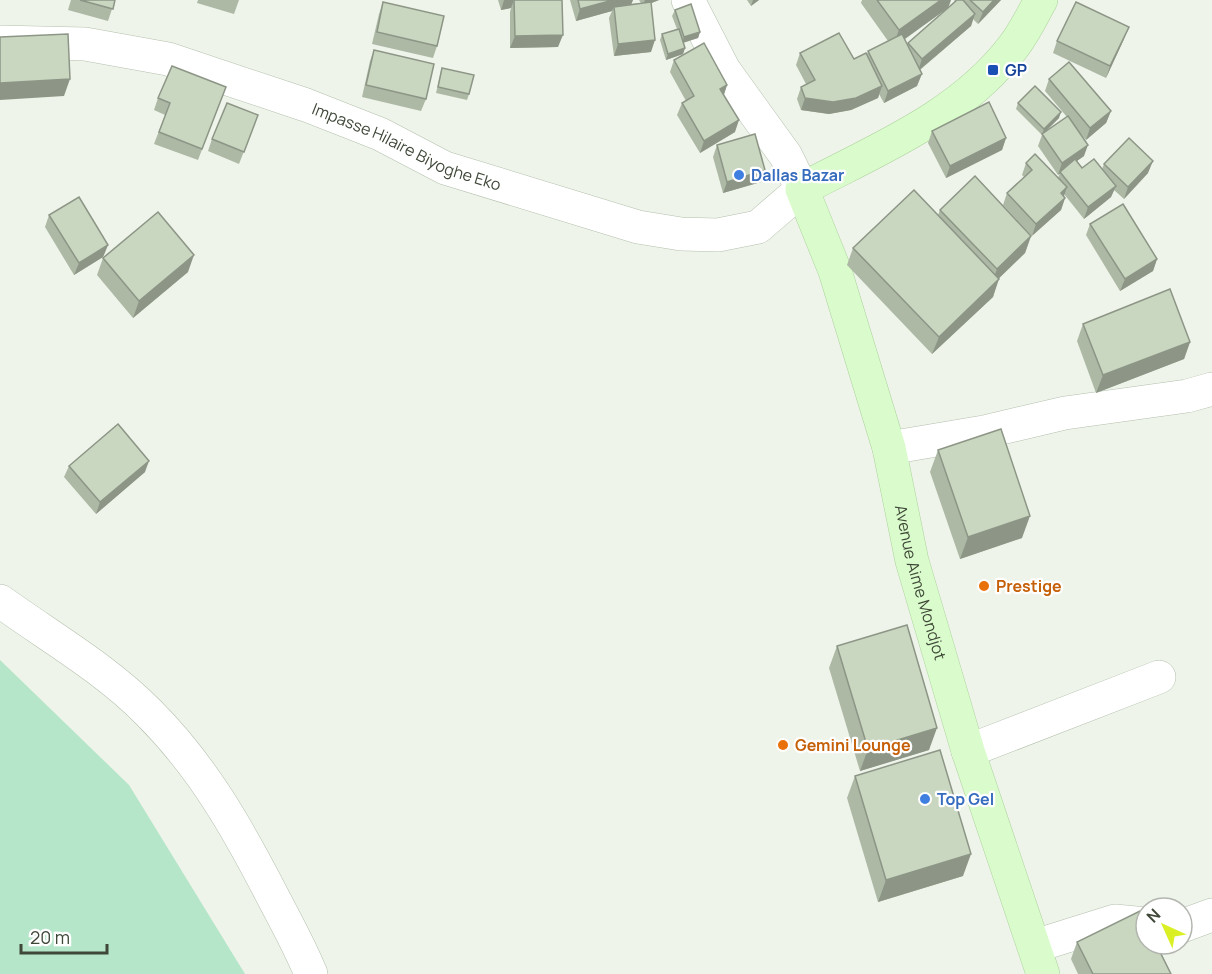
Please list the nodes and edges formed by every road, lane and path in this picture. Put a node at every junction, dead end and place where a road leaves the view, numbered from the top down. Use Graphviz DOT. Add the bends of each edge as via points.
graph roads {
  1 [pos="688,0"];
  2 [pos="1041,0"];
  3 [pos="0,42"];
  4 [pos="802,189"];
  5 [pos="1212,389"];
  6 [pos="889,448"];
  7 [pos="0,601"];
  8 [pos="1159,677"];
  9 [pos="968,751"];
  10 [pos="1212,915"];
  11 [pos="1194,922"];
  12 [pos="1134,923"];
  13 [pos="1039,960"];
  14 [pos="311,974"];
  1 -- 4 [label="street" via="724,70 786,156"];
  2 -- 4 [label="main road" via="1013,47 965,94 915,130"];
  3 -- 4 [label="street, Impasse Hilaire Biyoghe Eko" via="85,44 168,59 380,134 445,168 638,227 718,235 758,227"];
  4 -- 6 [label="main road, Avenue Aime Mondjot" via="835,271"];
  5 -- 6 [label="street"];
  6 -- 9 [label="main road, Avenue Aime Mondjot" via="912,561"];
  7 -- 14 [label="street" via="105,676 148,712 190,758 259,870"];
  8 -- 9 [label="street"];
  9 -- 13 [label="main road, Avenue Aime Mondjot"];
  10 -- 11 [label="street"];
  12 -- 13 [label="street" via="1115,921"];
}
